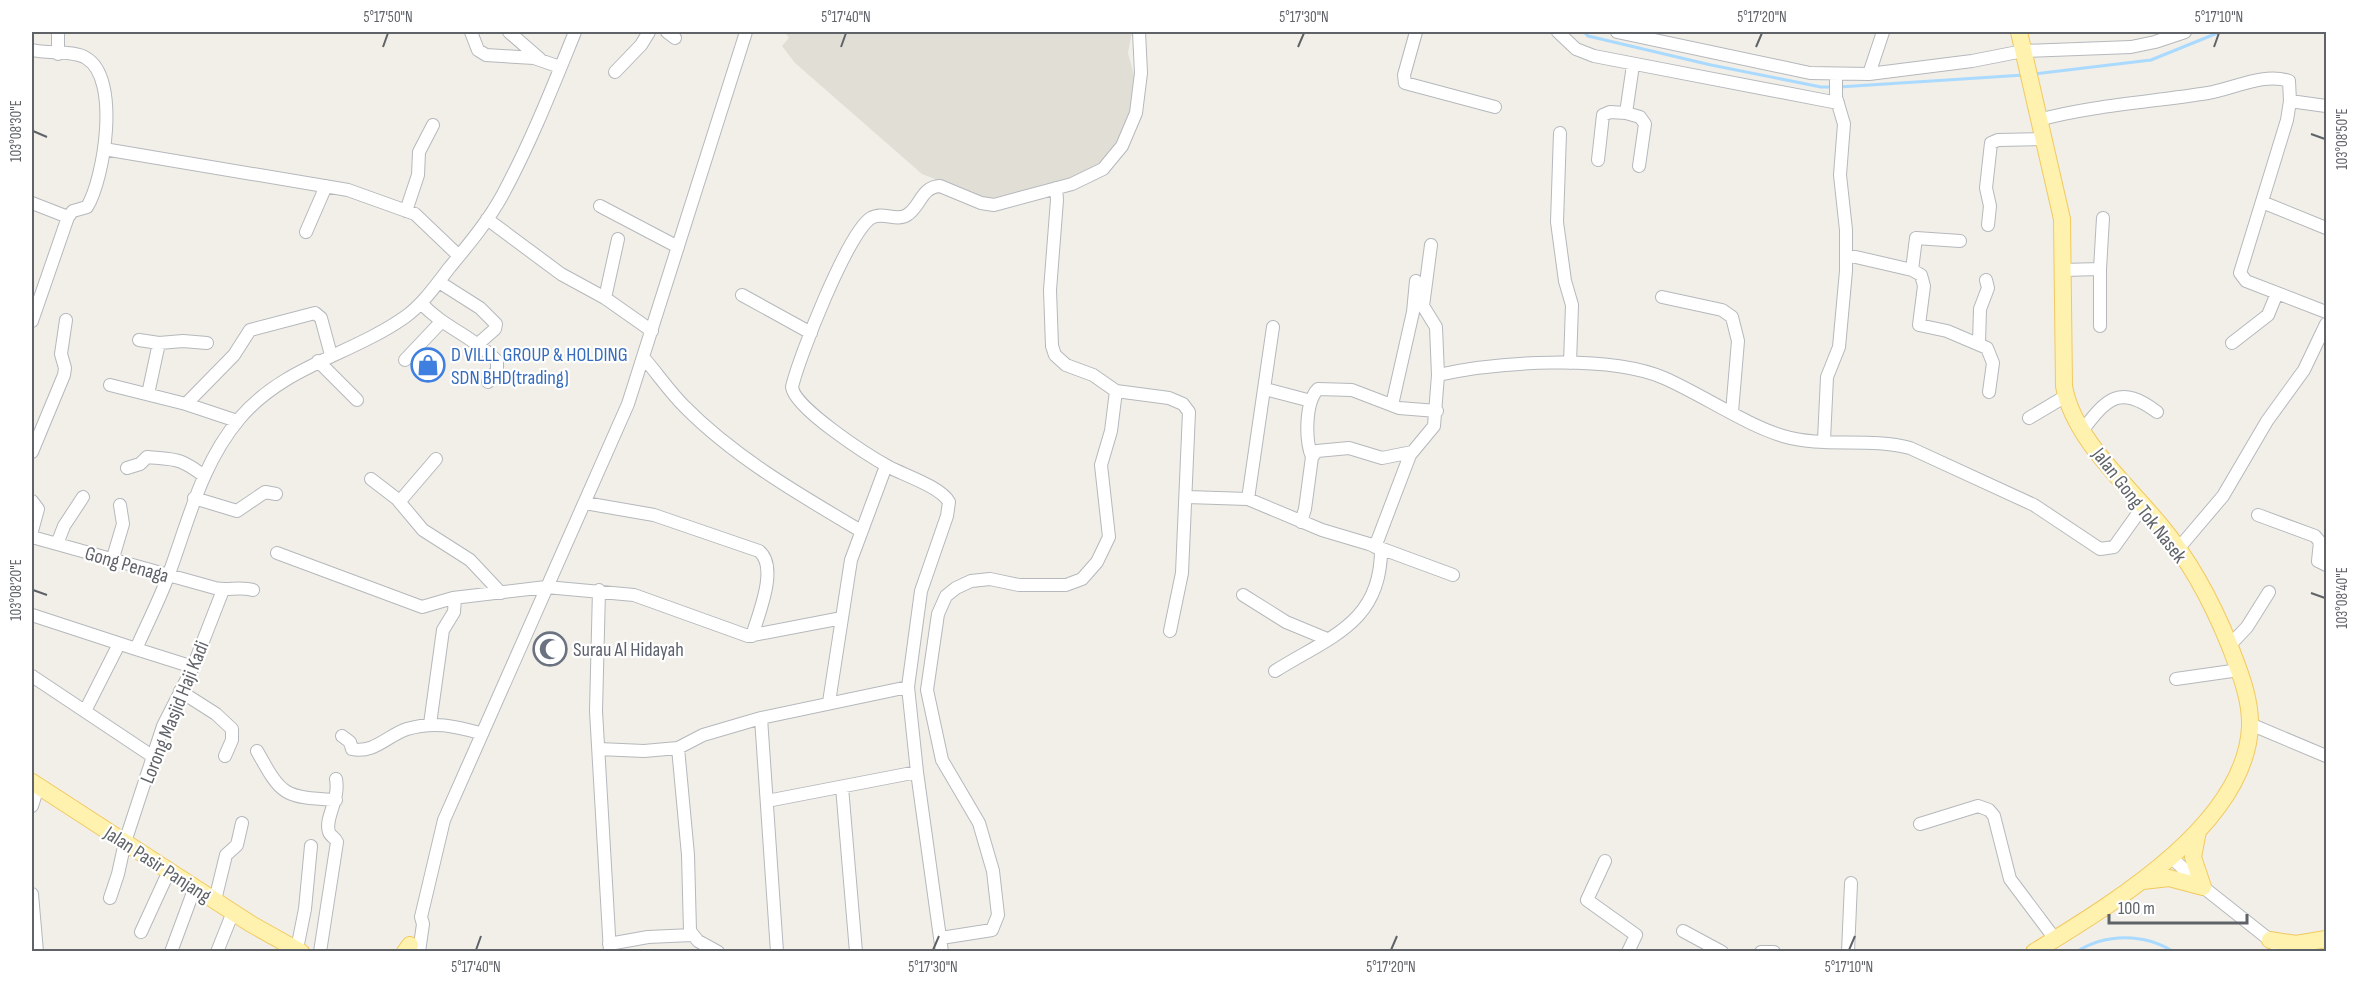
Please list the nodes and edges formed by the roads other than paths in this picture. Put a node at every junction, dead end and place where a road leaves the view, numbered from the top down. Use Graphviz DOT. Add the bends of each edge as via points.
graph roads {
  1 [pos="58,32"];
  2 [pos="471,32"];
  3 [pos="509,32"];
  4 [pos="575,32"];
  5 [pos="649,32"];
  6 [pos="746,32"];
  7 [pos="1138,32"];
  8 [pos="1416,32"];
  9 [pos="1558,32"];
  10 [pos="1617,32"];
  11 [pos="1883,32"];
  12 [pos="2019,32"];
  13 [pos="2185,32"];
  14 [pos="32,50"];
  15 [pos="2024,53"];
  16 [pos="58,54"];
  17 [pos="541,60"];
  18 [pos="1633,65"];
  19 [pos="560,67"];
  20 [pos="615,72"];
  21 [pos="1869,74"];
  22 [pos="1836,76"];
  23 [pos="1837,100"];
  24 [pos="2290,101"];
  25 [pos="2326,106"];
  26 [pos="1495,107"];
  27 [pos="1626,113"];
  28 [pos="2038,120"];
  29 [pos="433,125"];
  30 [pos="1560,133"];
  31 [pos="2043,139"];
  32 [pos="104,149"];
  33 [pos="1598,160"];
  34 [pos="1639,166"];
  35 [pos="326,186"];
  36 [pos="1056,188"];
  37 [pos="2262,202"];
  38 [pos="32,203"];
  39 [pos="600,206"];
  40 [pos="406,211"];
  41 [pos="68,218"];
  42 [pos="2103,218"];
  43 [pos="487,219"];
  44 [pos="1988,225"];
  45 [pos="2326,228"];
  46 [pos="306,232"];
  47 [pos="618,239"];
  48 [pos="1960,241"];
  49 [pos="1431,245"];
  50 [pos="678,247"];
  51 [pos="1847,255"];
  52 [pos="459,256"];
  53 [pos="2100,269"];
  54 [pos="1912,270"];
  55 [pos="2063,270"];
  56 [pos="1986,280"];
  57 [pos="439,282"];
  58 [pos="1416,282"];
  59 [pos="2277,293"];
  60 [pos="742,295"];
  61 [pos="1662,297"];
  62 [pos="605,298"];
  63 [pos="421,303"];
  64 [pos="2326,312"];
  65 [pos="66,320"];
  66 [pos="32,321"];
  67 [pos="441,322"];
  68 [pos="2326,324"];
  69 [pos="2100,326"];
  70 [pos="1273,327"];
  71 [pos="652,331"];
  72 [pos="811,333"];
  73 [pos="139,340"];
  74 [pos="159,343"];
  75 [pos="207,343"];
  76 [pos="1978,343"];
  77 [pos="2232,343"];
  78 [pos="478,344"];
  79 [pos="331,355"];
  80 [pos="643,357"];
  81 [pos="405,360"];
  82 [pos="318,361"];
  83 [pos="1570,363"];
  84 [pos="1437,375"];
  85 [pos="488,382"];
  86 [pos="110,386"];
  87 [pos="1265,389"];
  88 [pos="1116,391"];
  89 [pos="1989,392"];
  90 [pos="148,394"];
  91 [pos="2066,396"];
  92 [pos="357,400"];
  93 [pos="1311,401"];
  94 [pos="186,404"];
  95 [pos="1392,405"];
  96 [pos="1437,411"];
  97 [pos="1732,412"];
  98 [pos="2157,412"];
  99 [pos="2029,418"];
  100 [pos="237,421"];
  101 [pos="2082,431"];
  102 [pos="1824,440"];
  103 [pos="32,452"];
  104 [pos="1412,452"];
  105 [pos="1312,457"];
  106 [pos="436,459"];
  107 [pos="886,466"];
  108 [pos="127,468"];
  109 [pos="204,476"];
  110 [pos="371,479"];
  111 [pos="276,494"];
  112 [pos="83,497"];
  113 [pos="1187,497"];
  114 [pos="194,498"];
  115 [pos="1248,500"];
  116 [pos="32,501"];
  117 [pos="400,501"];
  118 [pos="585,503"];
  119 [pos="120,505"];
  120 [pos="2144,505"];
  121 [pos="2258,515"];
  122 [pos="1301,522"];
  123 [pos="32,531"];
  124 [pos="861,531"];
  125 [pos="32,537"];
  126 [pos="57,544"];
  127 [pos="1378,548"];
  128 [pos="2178,549"];
  129 [pos="277,553"];
  130 [pos="112,561"];
  131 [pos="2326,566"];
  132 [pos="1452,575"];
  133 [pos="168,577"];
  134 [pos="546,587"];
  135 [pos="223,590"];
  136 [pos="253,590"];
  137 [pos="598,590"];
  138 [pos="2269,592"];
  139 [pos="501,593"];
  140 [pos="1243,594"];
  141 [pos="456,598"];
  142 [pos="32,615"];
  143 [pos="842,618"];
  144 [pos="1170,631"];
  145 [pos="752,636"];
  146 [pos="1327,639"];
  147 [pos="119,644"];
  148 [pos="2229,646"];
  149 [pos="136,649"];
  150 [pos="193,667"];
  151 [pos="2239,670"];
  152 [pos="1275,671"];
  153 [pos="32,676"];
  154 [pos="2176,679"];
  155 [pos="908,687"];
  156 [pos="180,691"];
  157 [pos="829,702"];
  158 [pos="85,711"];
  159 [pos="761,718"];
  160 [pos="430,724"];
  161 [pos="2250,724"];
  162 [pos="480,733"];
  163 [pos="342,736"];
  164 [pos="678,748"];
  165 [pos="599,749"];
  166 [pos="257,750"];
  167 [pos="152,756"];
  168 [pos="225,756"];
  169 [pos="2326,756"];
  170 [pos="916,772"];
  171 [pos="336,779"];
  172 [pos="35,785"];
  173 [pos="842,787"];
  174 [pos="336,800"];
  175 [pos="767,801"];
  176 [pos="32,806"];
  177 [pos="242,823"];
  178 [pos="1920,824"];
  179 [pos="2198,830"];
  180 [pos="124,842"];
  181 [pos="310,846"];
  182 [pos="2172,858"];
  183 [pos="1605,861"];
  184 [pos="169,871"];
  185 [pos="2142,881"];
  186 [pos="1851,883"];
  187 [pos="195,887"];
  188 [pos="2204,887"];
  189 [pos="32,894"];
  190 [pos="110,898"];
  191 [pos="215,900"];
  192 [pos="233,912"];
  193 [pos="1683,931"];
  194 [pos="141,932"];
  195 [pos="692,935"];
  196 [pos="2055,939"];
  197 [pos="2326,939"];
  198 [pos="2270,940"];
  199 [pos="942,947"];
  200 [pos="2326,947"];
  201 [pos="295,948"];
  202 [pos="609,948"];
  203 [pos="414,950"];
  204 [pos="37,951"];
  205 [pos="171,951"];
  206 [pos="217,951"];
  207 [pos="320,951"];
  208 [pos="718,951"];
  209 [pos="777,951"];
  210 [pos="856,951"];
  211 [pos="937,951"];
  212 [pos="1628,951"];
  213 [pos="1722,951"];
  214 [pos="1761,951"];
  215 [pos="1774,951"];
  216 [pos="1848,951"];
  217 [pos="2034,951"];
  218 [pos="2285,951"];
  219 [pos="2324,951"];
  1 -- 16 [label="street"];
  2 -- 17 [label="street" via="482,53"];
  3 -- 17 [label="street"];
  4 -- 19 [label="street"];
  5 -- 20 [label="street"];
  6 -- 50 [label="street"];
  7 -- 36 [label="street" via="1139,102 1122,146 1103,169"];
  8 -- 26 [label="street" via="1405,83"];
  9 -- 18 [label="street" via="1584,53"];
  10 -- 22 [label="street"];
  11 -- 21 [label="street"];
  12 -- 15 [label="main road, Jalan Gong Tok Nasek"];
  13 -- 15 [label="street" via="2131,47"];
  14 -- 16 [label="street"];
  15 -- 21 [label="street"];
  15 -- 28 [label="main road, Jalan Gong Tok Nasek"];
  16 -- 32 [label="street" via="82,56 96,69 105,102"];
  17 -- 19 [label="street"];
  18 -- 23 [label="street"];
  18 -- 27 [label="street"];
  19 -- 43 [label="street" via="507,187"];
  21 -- 22 [label="street"];
  22 -- 23 [label="street"];
  23 -- 51 [label="street" via="1844,124 1840,175"];
  24 -- 25 [label="street"];
  24 -- 28 [label="street" via="2289,81 2270,79 2210,93 2111,105"];
  24 -- 37 [label="street"];
  27 -- 33 [label="street" via="1610,112 1603,116"];
  27 -- 34 [label="street" via="1640,117 1645,124"];
  28 -- 31 [label="main road, Jalan Gong Tok Nasek"];
  29 -- 40 [label="street" via="419,152 418,175"];
  30 -- 83 [label="street" via="1557,222 1572,305"];
  31 -- 44 [label="street" via="1991,143 1986,188 1990,206"];
  31 -- 55 [label="main road, Jalan Gong Tok Nasek" via="2062,219"];
  32 -- 35 [label="street"];
  32 -- 41 [label="street" via="88,206 73,211"];
  35 -- 40 [label="street"];
  35 -- 46 [label="street"];
  36 -- 72 [label="street" via="990,205 934,186 903,217 871,218 853,238"];
  36 -- 88 [label="street" via="1050,268 1052,346 1059,361 1093,375"];
  37 -- 45 [label="street"];
  37 -- 59 [label="street" via="2240,273 2246,281"];
  38 -- 41 [label="street"];
  39 -- 50 [label="street"];
  40 -- 52 [label="street" via="422,219"];
  41 -- 66 [label="street"];
  42 -- 53 [label="street"];
  43 -- 52 [label="street"];
  43 -- 62 [label="street" via="561,274"];
  47 -- 62 [label="street"];
  48 -- 54 [label="street" via="1916,238"];
  49 -- 84 [label="street" via="1423,306 1437,327"];
  50 -- 71 [label="street"];
  51 -- 54 [label="street"];
  51 -- 102 [label="street" via="1839,347 1827,377"];
  52 -- 57 [label="street"];
  53 -- 55 [label="street"];
  53 -- 69 [label="street"];
  54 -- 76 [label="street" via="1924,279 1919,325"];
  55 -- 91 [label="main road, Jalan Gong Tok Nasek"];
  56 -- 76 [label="street"];
  57 -- 63 [label="street"];
  57 -- 78 [label="street" via="480,308 496,324"];
  58 -- 95 [label="street"];
  59 -- 64 [label="street"];
  59 -- 77 [label="street" via="2268,315"];
  60 -- 72 [label="street"];
  61 -- 97 [label="street" via="1722,310 1732,317 1738,340"];
  62 -- 71 [label="street"];
  63 -- 67 [label="street"];
  63 -- 79 [label="street" via="374,338"];
  65 -- 103 [label="street" via="61,354 64,375"];
  67 -- 78 [label="street"];
  67 -- 81 [label="street"];
  68 -- 128 [label="street" via="2304,370 2267,422 2223,496"];
  70 -- 87 [label="street"];
  71 -- 80 [label="street"];
  72 -- 107 [label="street" via="792,392 805,408"];
  73 -- 74 [label="street"];
  74 -- 75 [label="street"];
  74 -- 90 [label="street"];
  76 -- 89 [label="street" via="1990,351 1993,363"];
  78 -- 85 [label="street" via="498,363"];
  79 -- 82 [label="street"];
  79 -- 94 [label="street" via="321,318 315,313 254,328 234,355"];
  80 -- 118 [label="street" via="618,429"];
  80 -- 124 [label="street" via="708,427 794,490"];
  82 -- 92 [label="street"];
  82 -- 100 [label="street" via="272,389"];
  83 -- 84 [label="street"];
  83 -- 97 [label="street" via="1601,363 1652,373"];
  84 -- 96 [label="street"];
  86 -- 90 [label="street"];
  87 -- 93 [label="street"];
  87 -- 115 [label="street"];
  88 -- 113 [label="street" via="1169,398 1187,408"];
  88 -- 199 [label="street" via="1111,431 1101,465 1109,537 1097,562 1082,579 1066,585 971,581 950,593 939,610 926,685 936,742 948,775 979,823 995,880 998,915 992,930"];
  90 -- 94 [label="street"];
  91 -- 99 [label="street"];
  91 -- 101 [label="main road, Jalan Gong Tok Nasek"];
  93 -- 95 [label="street" via="1318,389 1344,388"];
  93 -- 105 [label="street" via="1308,446"];
  94 -- 100 [label="street"];
  95 -- 96 [label="street"];
  96 -- 104 [label="street" via="1432,429"];
  97 -- 102 [label="street" via="1785,437"];
  98 -- 101 [label="street" via="2138,399 2120,396 2103,406"];
  100 -- 109 [label="street"];
  101 -- 120 [label="main road, Jalan Gong Tok Nasek"];
  102 -- 120 [label="street" via="1889,443 1918,451 2034,505 2100,549 2114,548"];
  104 -- 105 [label="street" via="1382,458 1349,448 1326,448"];
  104 -- 127 [label="street"];
  105 -- 122 [label="street"];
  106 -- 117 [label="street"];
  107 -- 124 [label="street"];
  107 -- 155 [label="street" via="942,494 949,502 921,591"];
  108 -- 109 [label="street" via="147,457 173,458 188,463"];
  109 -- 114 [label="street"];
  110 -- 117 [label="street"];
  111 -- 114 [label="street" via="265,492 237,511"];
  112 -- 126 [label="street"];
  113 -- 115 [label="street"];
  113 -- 144 [label="street" via="1182,573"];
  114 -- 133 [label="street"];
  115 -- 122 [label="street"];
  116 -- 123 [label="street" via="38,509"];
  117 -- 139 [label="street" via="423,530 463,554"];
  118 -- 134 [label="street"];
  118 -- 145 [label="street" via="654,515 759,551 769,574"];
  119 -- 130 [label="street" via="123,524"];
  120 -- 128 [label="main road, Jalan Gong Tok Nasek"];
  121 -- 131 [label="street" via="2315,536 2319,542 2318,561"];
  122 -- 127 [label="street"];
  124 -- 143 [label="street" via="851,560"];
  125 -- 126 [label="street, Gong Penaga"];
  126 -- 130 [label="street, Gong Penaga"];
  127 -- 132 [label="street"];
  127 -- 146 [label="street" via="1378,581 1366,609 1353,623"];
  128 -- 148 [label="main road, Jalan Gong Tok Nasek" via="2208,597"];
  129 -- 141 [label="street" via="417,606 428,607"];
  130 -- 133 [label="street, Gong Penaga"];
  133 -- 135 [label="street, Gong Penaga"];
  133 -- 149 [label="street"];
  134 -- 137 [label="street"];
  134 -- 139 [label="street"];
  134 -- 162 [label="street"];
  135 -- 136 [label="street"];
  135 -- 150 [label="street, Lorong Masjid Haji Kadi"];
  137 -- 145 [label="street" via="634,595"];
  137 -- 165 [label="street"];
  138 -- 148 [label="street" via="2247,627"];
  139 -- 141 [label="street"];
  140 -- 146 [label="street" via="1286,622"];
  141 -- 160 [label="street" via="454,612 443,630"];
  142 -- 147 [label="street"];
  143 -- 145 [label="street"];
  143 -- 157 [label="street"];
  146 -- 152 [label="street"];
  147 -- 149 [label="street"];
  147 -- 158 [label="street"];
  148 -- 151 [label="main road, Jalan Gong Tok Nasek"];
  149 -- 150 [label="street"];
  150 -- 156 [label="street, Lorong Masjid Haji Kadi"];
  151 -- 154 [label="street"];
  151 -- 161 [label="main road, Jalan Gong Tok Nasek" via="2247,694"];
  153 -- 158 [label="street"];
  155 -- 157 [label="street"];
  155 -- 170 [label="street"];
  156 -- 167 [label="street, Lorong Masjid Haji Kadi"];
  156 -- 168 [label="street" via="232,729"];
  157 -- 159 [label="street"];
  158 -- 167 [label="street"];
  159 -- 164 [label="street" via="703,735"];
  159 -- 175 [label="street"];
  160 -- 162 [label="street"];
  160 -- 163 [label="street" via="406,730 365,750 352,749"];
  161 -- 169 [label="street"];
  161 -- 179 [label="main road, Jalan Gong Tok Nasek" via="2247,745 2232,783"];
  162 -- 203 [label="street" via="444,820"];
  164 -- 165 [label="street" via="644,752"];
  164 -- 195 [label="street"];
  165 -- 202 [label="street"];
  166 -- 174 [label="street" via="280,788 307,799"];
  167 -- 180 [label="street, Lorong Masjid Haji Kadi"];
  170 -- 173 [label="street"];
  170 -- 199 [label="street"];
  171 -- 174 [label="street"];
  172 -- 176 [label="street"];
  172 -- 180 [label="main road, Jalan Pasir Panjang"];
  173 -- 175 [label="street"];
  173 -- 210 [label="street"];
  174 -- 207 [label="street" via="328,826 337,840 337,850"];
  175 -- 209 [label="street"];
  177 -- 191 [label="street" via="237,845 226,855"];
  178 -- 196 [label="street" via="1978,807 1989,810 2014,886"];
  179 -- 182 [label="main road, Jalan Gong Tok Nasek"];
  179 -- 188 [label="main road" via="2193,857"];
  180 -- 184 [label="main road, Jalan Pasir Panjang"];
  180 -- 190 [label="street, Lorong Masjid Haji Kadi"];
  181 -- 201 [label="street" via="305,909"];
  182 -- 185 [label="main road, Jalan Gong Tok Nasek"];
  182 -- 188 [label="street"];
  183 -- 212 [label="street" via="1587,900 1636,934"];
  184 -- 187 [label="main road, Jalan Pasir Panjang"];
  184 -- 194 [label="street"];
  185 -- 188 [label="main road" via="2169,878"];
  185 -- 196 [label="main road, Jalan Gong Tok Nasek"];
  186 -- 216 [label="street"];
  187 -- 191 [label="main road, Jalan Pasir Panjang"];
  187 -- 205 [label="street"];
  188 -- 198 [label="street"];
  189 -- 204 [label="street"];
  191 -- 192 [label="main road, Jalan Pasir Panjang"];
  192 -- 201 [label="main road, Jalan Pasir Panjang"];
  192 -- 206 [label="street"];
  193 -- 213 [label="street"];
  195 -- 202 [label="street" via="648,937"];
  195 -- 208 [label="street"];
  196 -- 217 [label="main road, Jalan Gong Tok Nasek"];
  197 -- 198 [label="main road" via="2296,944"];
  198 -- 218 [label="street"];
  199 -- 211 [label="street"];
  200 -- 219 [label="main road"];
  214 -- 215 [label="street"];
}
